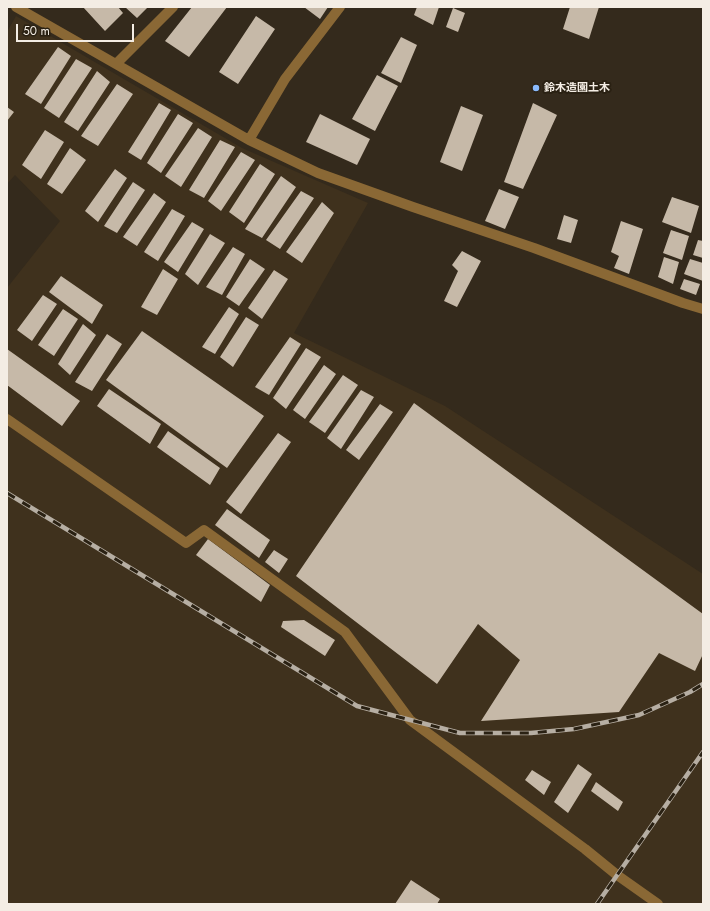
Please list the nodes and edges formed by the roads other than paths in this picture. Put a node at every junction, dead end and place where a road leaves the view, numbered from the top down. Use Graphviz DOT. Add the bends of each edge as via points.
graph roads {
  1 [pos="16,7"];
  2 [pos="173,7"];
  3 [pos="340,7"];
  4 [pos="116,64"];
  5 [pos="249,140"];
  6 [pos="703,309"];
  7 [pos="7,419"];
  8 [pos="658,904"];
  1 -- 4 [label="street"];
  2 -- 4 [label="street"];
  3 -- 5 [label="street" via="285,79"];
  4 -- 5 [label="street"];
  5 -- 6 [label="street" via="318,173"];
  7 -- 8 [label="street" via="186,544 204,530 345,632 410,720"];
}
